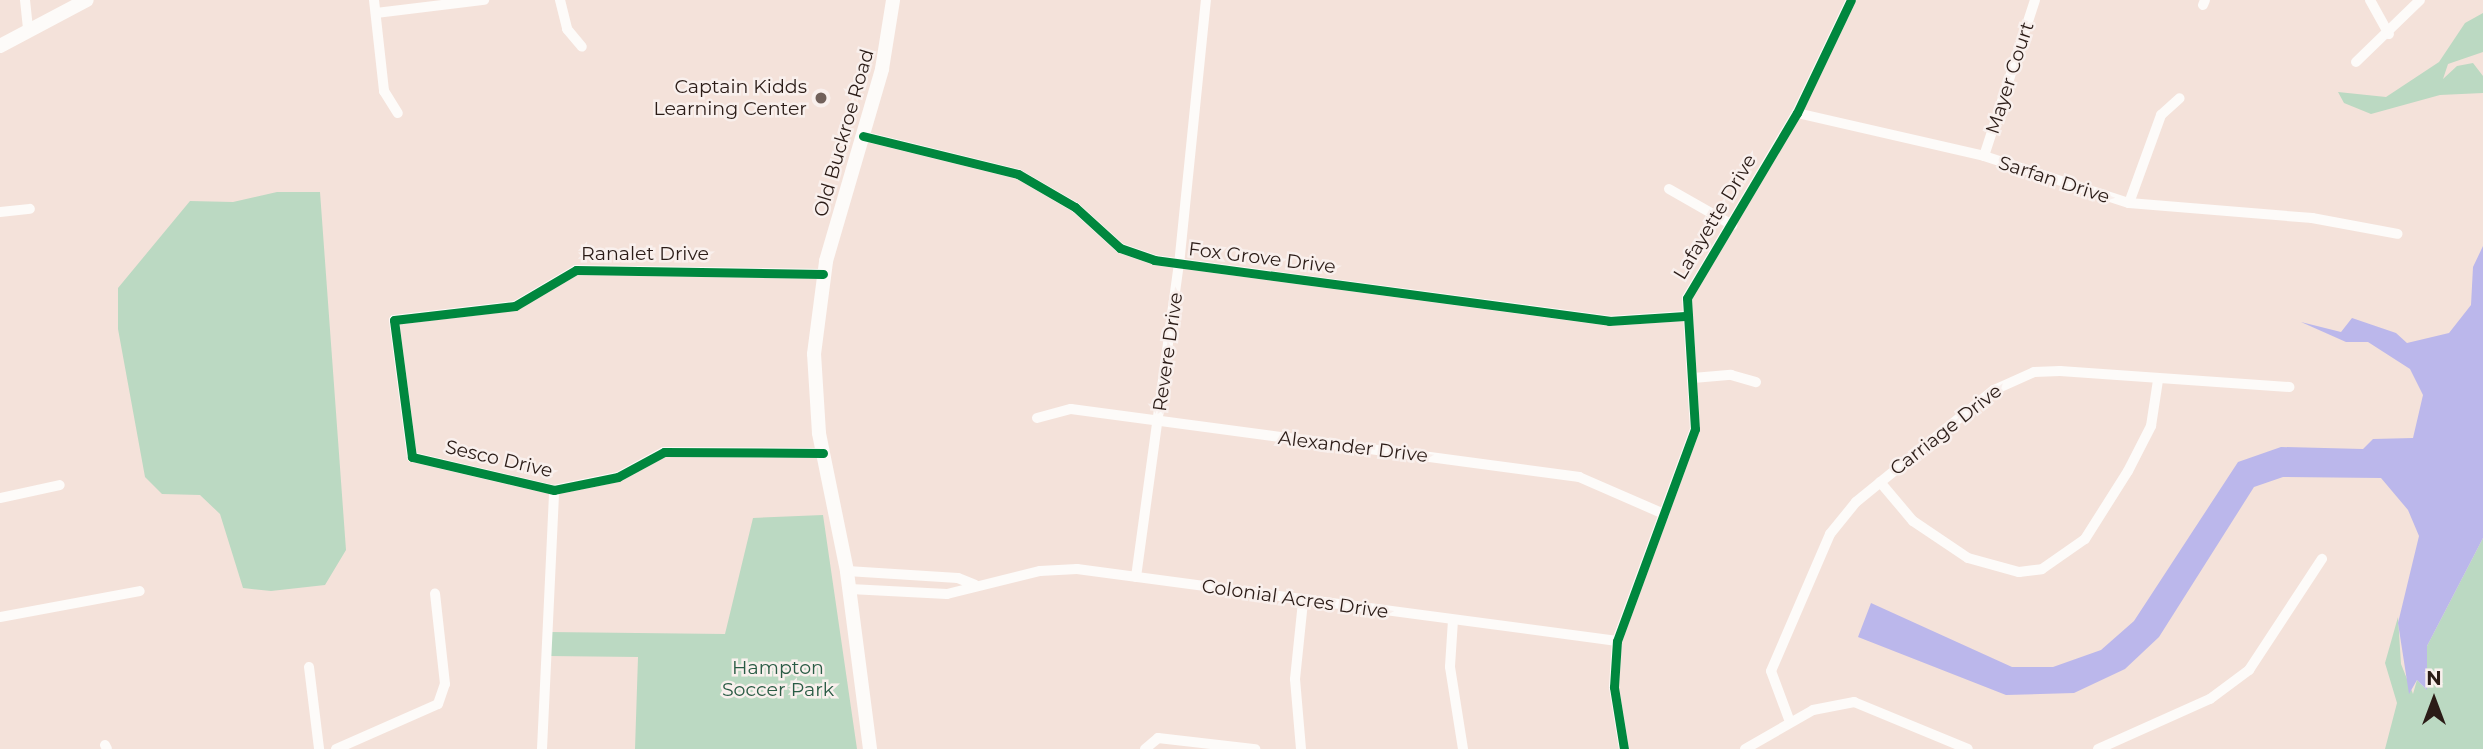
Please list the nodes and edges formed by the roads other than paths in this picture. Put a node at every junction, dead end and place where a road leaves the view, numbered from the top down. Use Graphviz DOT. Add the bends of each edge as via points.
graph roads {
  1 [pos="25,0"];
  2 [pos="87,0"];
  3 [pos="374,0"];
  4 [pos="484,0"];
  5 [pos="560,0"];
  6 [pos="893,0"];
  7 [pos="1206,0"];
  8 [pos="1851,0"];
  9 [pos="2035,0"];
  10 [pos="2370,0"];
  11 [pos="2420,0"];
  12 [pos="376,13"];
  13 [pos="28,31"];
  14 [pos="2389,34"];
  15 [pos="0,46"];
  16 [pos="582,47"];
  17 [pos="2356,62"];
  18 [pos="2179,98"];
  19 [pos="398,113"];
  20 [pos="1797,113"];
  21 [pos="863,136"];
  22 [pos="1984,156"];
  23 [pos="1669,189"];
  24 [pos="2129,203"];
  25 [pos="30,209"];
  26 [pos="0,212"];
  27 [pos="1732,225"];
  28 [pos="2399,234"];
  29 [pos="1180,265"];
  30 [pos="823,274"];
  31 [pos="1685,316"];
  32 [pos="1693,379"];
  33 [pos="2158,380"];
  34 [pos="1756,382"];
  35 [pos="2289,387"];
  36 [pos="1037,418"];
  37 [pos="1159,421"];
  38 [pos="823,453"];
  39 [pos="412,457"];
  40 [pos="1880,482"];
  41 [pos="60,485"];
  42 [pos="554,490"];
  43 [pos="0,498"];
  44 [pos="1664,514"];
  45 [pos="2322,559"];
  46 [pos="847,571"];
  47 [pos="1136,577"];
  48 [pos="975,585"];
  49 [pos="850,589"];
  50 [pos="140,591"];
  51 [pos="435,594"];
  52 [pos="1303,601"];
  53 [pos="0,617"];
  54 [pos="1453,620"];
  55 [pos="1617,641"];
  56 [pos="309,667"];
  57 [pos="1790,722"];
  58 [pos="319,749"];
  59 [pos="335,749"];
  60 [pos="542,749"];
  61 [pos="870,749"];
  62 [pos="1145,749"];
  63 [pos="1255,749"];
  64 [pos="1301,749"];
  65 [pos="1463,749"];
  66 [pos="1624,749"];
  67 [pos="1745,749"];
  68 [pos="1966,749"];
  69 [pos="2098,749"];
  1 -- 13 [label="street"];
  2 -- 13 [label="main road"];
  3 -- 12 [label="street"];
  4 -- 12 [label="street"];
  5 -- 16 [label="street" via="567,29"];
  6 -- 21 [label="main road, Old Buckroe Road"];
  7 -- 29 [label="street, Revere Drive"];
  8 -- 20 [label="street, Lafayette Drive"];
  9 -- 22 [label="street, Mayer Court"];
  10 -- 14 [label="street"];
  11 -- 14 [label="street"];
  12 -- 19 [label="street" via="384,91"];
  13 -- 15 [label="main road"];
  14 -- 17 [label="street"];
  18 -- 24 [label="street" via="2161,115"];
  20 -- 22 [label="street, Sarfan Drive"];
  20 -- 27 [label="street, Lafayette Drive"];
  21 -- 29 [label="street, Fox Grove Drive" via="1018,174 1075,207 1121,248"];
  21 -- 30 [label="main road, Old Buckroe Road"];
  22 -- 24 [label="street, Sarfan Drive"];
  23 -- 27 [label="street"];
  24 -- 28 [label="street, Sarfan Drive" via="2312,218"];
  25 -- 26 [label="street"];
  27 -- 31 [label="street, Lafayette Drive" via="1690,289"];
  29 -- 31 [label="street, Fox Grove Drive" via="1609,321"];
  29 -- 37 [label="street, Revere Drive"];
  30 -- 38 [label="main road, Old Buckroe Road" via="814,354"];
  30 -- 39 [label="street, Ranalet Drive" via="576,270 516,306 394,320"];
  31 -- 32 [label="street, Lafayette Drive"];
  32 -- 34 [label="street" via="1731,375"];
  32 -- 44 [label="street, Lafayette Drive" via="1693,442"];
  33 -- 35 [label="street, Carriage Drive"];
  33 -- 40 [label="street, Carriage Drive" via="2060,371 2013,379"];
  33 -- 40 [label="street" via="2151,426 2128,471 2085,539 2042,569 2020,572 1968,558 1913,521"];
  36 -- 37 [label="street, Alexander Drive" via="1071,409"];
  37 -- 44 [label="street, Alexander Drive" via="1579,477"];
  37 -- 47 [label="street, Revere Drive"];
  38 -- 42 [label="street, Sesco Drive" via="664,452 618,477"];
  38 -- 46 [label="main road, Old Buckroe Road"];
  39 -- 42 [label="street, Sesco Drive"];
  40 -- 57 [label="street, Carriage Drive" via="1830,534 1774,656 1772,685"];
  41 -- 43 [label="street"];
  42 -- 60 [label="street"];
  44 -- 55 [label="street, Lafayette Drive"];
  45 -- 69 [label="street" via="2249,670 2210,699"];
  46 -- 48 [label="street, Colonial Acres Drive" via="958,578"];
  46 -- 49 [label="main road, Old Buckroe Road"];
  47 -- 48 [label="street, Colonial Acres Drive" via="1057,569"];
  47 -- 52 [label="street, Colonial Acres Drive"];
  48 -- 49 [label="street, Colonial Acres Drive" via="947,594"];
  49 -- 61 [label="main road, Old Buckroe Road"];
  50 -- 53 [label="street"];
  51 -- 59 [label="street" via="444,684 438,704"];
  52 -- 54 [label="street, Colonial Acres Drive"];
  52 -- 64 [label="street" via="1295,679"];
  54 -- 55 [label="street, Colonial Acres Drive"];
  54 -- 65 [label="street" via="1450,667"];
  55 -- 66 [label="street, Lafayette Drive" via="1614,687"];
  56 -- 58 [label="street"];
  57 -- 67 [label="street"];
  57 -- 68 [label="street" via="1832,703 1854,702"];
  62 -- 63 [label="street" via="1158,737"];
}
